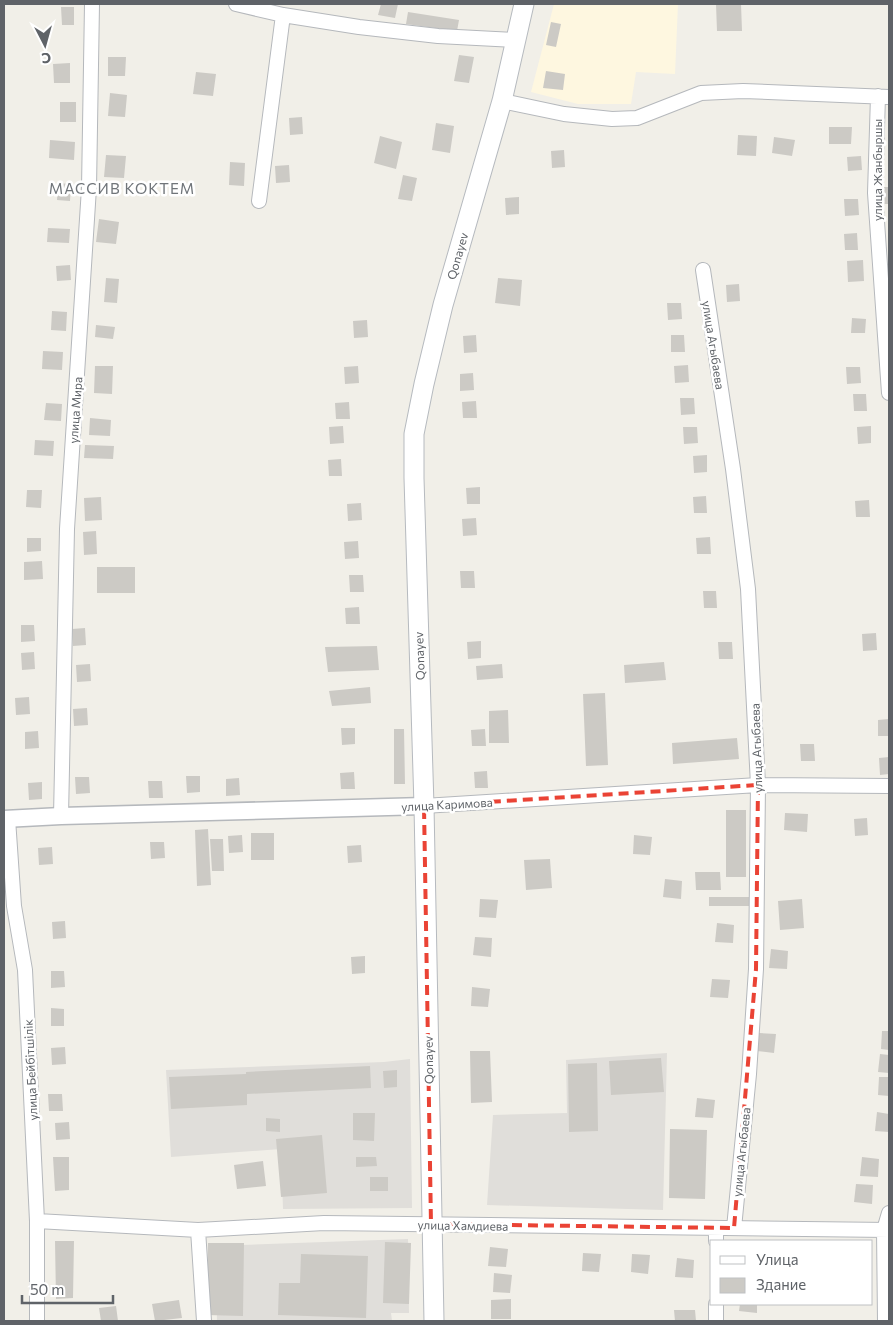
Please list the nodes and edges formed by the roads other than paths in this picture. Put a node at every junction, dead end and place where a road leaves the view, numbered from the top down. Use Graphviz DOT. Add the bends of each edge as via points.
graph roads {
  1 [pos="92,4"];
  2 [pos="236,4"];
  3 [pos="524,4"];
  4 [pos="283,15"];
  5 [pos="516,40"];
  6 [pos="884,96"];
  7 [pos="502,100"];
  8 [pos="259,202"];
  9 [pos="703,270"];
  10 [pos="889,393"];
  11 [pos="758,785"];
  12 [pos="889,786"];
  13 [pos="424,806"];
  14 [pos="61,816"];
  15 [pos="6,819"];
  16 [pos="889,1213"];
  17 [pos="37,1221"];
  18 [pos="431,1224"];
  19 [pos="734,1228"];
  20 [pos="198,1230"];
  21 [pos="887,1230"];
  22 [pos="716,1235"];
  23 [pos="716,1305"];
  24 [pos="37,1321"];
  25 [pos="204,1321"];
  26 [pos="434,1321"];
  27 [pos="716,1321"];
  28 [pos="885,1321"];
  1 -- 14 [label="street, улица Мира" via="89,188 67,529"];
  2 -- 4 [label="street"];
  3 -- 5 [label="main road, Qonayev"];
  4 -- 5 [label="street" via="438,36"];
  4 -- 8 [label="street"];
  5 -- 7 [label="main road, Qonayev"];
  6 -- 7 [label="street" via="743,91 700,93 637,118 612,119 564,114"];
  6 -- 10 [label="street, улица Жанбыршы" via="875,193"];
  7 -- 13 [label="main road, Qonayev" via="443,304 414,434"];
  9 -- 11 [label="street, улица Агыбаева" via="748,589"];
  11 -- 12 [label="street, улица Каримова"];
  11 -- 13 [label="street, улица Каримова"];
  11 -- 19 [label="street, улица Агыбаева" via="756,969"];
  13 -- 14 [label="street, улица Каримова"];
  13 -- 18 [label="main road, Qonayev"];
  14 -- 15 [label="street, улица Каримова"];
  15 -- 17 [label="street, улица Бейбітшілік" via="14,906 25,970"];
  16 -- 21 [label="street"];
  17 -- 20 [label="street, улица Хамдиева"];
  17 -- 24 [label="street, улица Бейбітшілік"];
  18 -- 20 [label="street, улица Хамдиева" via="324,1223"];
  18 -- 22 [label="street, улица Хамдиева"];
  18 -- 26 [label="main road, Qonayev"];
  19 -- 21 [label="street, улица Хамдиева"];
  19 -- 22 [label="street, улица Хамдиева"];
  20 -- 25 [label="street"];
  21 -- 28 [label="street"];
  23 -- 27 [label="street"];
}
